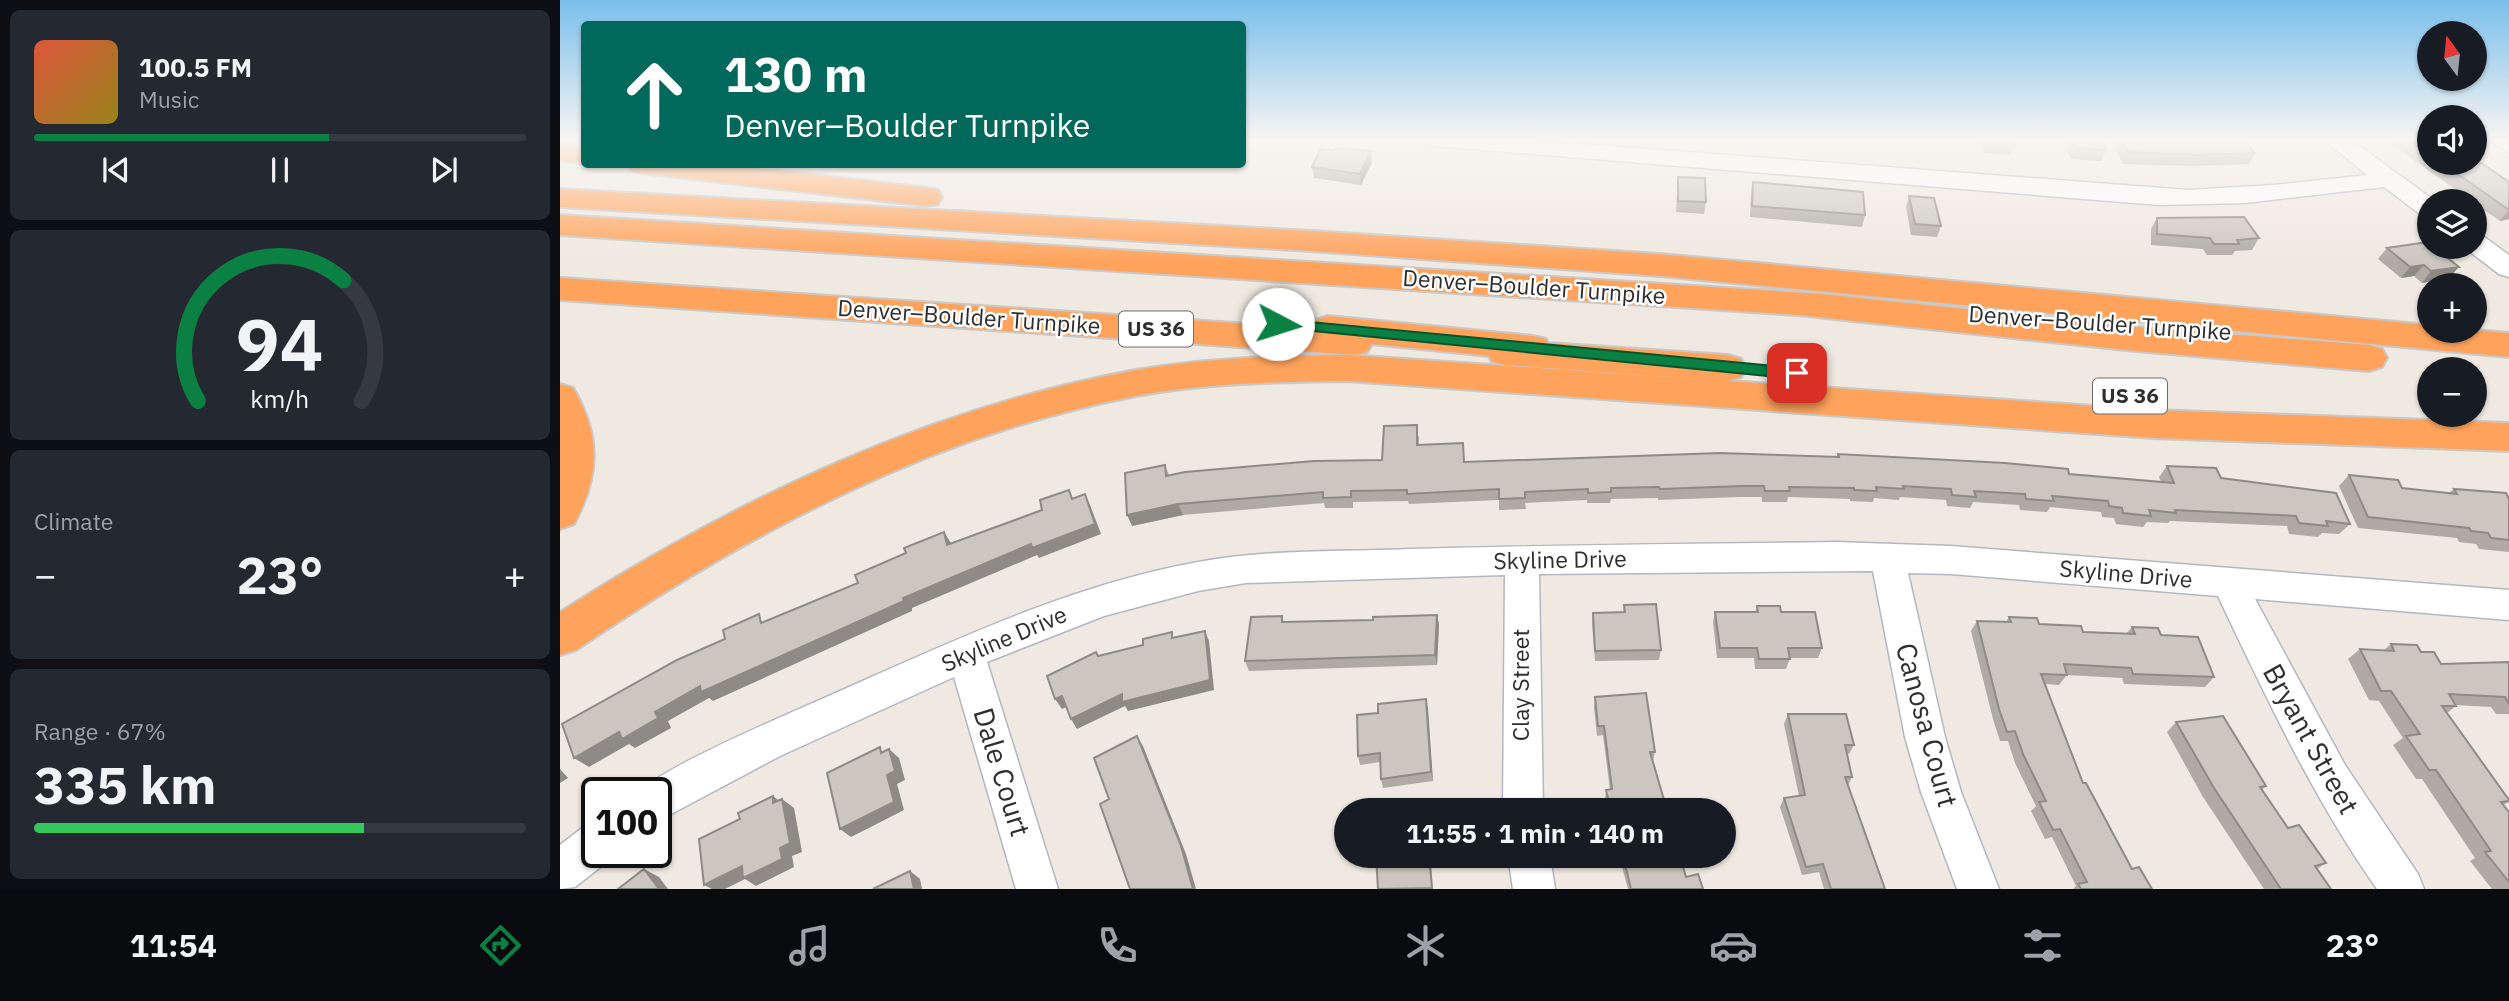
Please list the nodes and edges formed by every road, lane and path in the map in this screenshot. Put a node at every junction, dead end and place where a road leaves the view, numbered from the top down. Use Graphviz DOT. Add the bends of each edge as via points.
graph roads {
  1 [pos="784,180"];
  2 [pos="1958,180"];
  3 [pos="2378,180"];
  4 [pos="2390,180"];
  5 [pos="560,198"];
  6 [pos="2417,200"];
  7 [pos="560,225"];
  8 [pos="560,240"];
  9 [pos="1312,241"];
  10 [pos="964,251"];
  11 [pos="2487,252"];
  12 [pos="2509,268"];
  13 [pos="560,273"];
  14 [pos="560,289"];
  15 [pos="1800,304"];
  16 [pos="2509,346"];
  17 [pos="2509,369"];
  18 [pos="1751,370"];
  19 [pos="560,397"];
  20 [pos="2509,422"];
  21 [pos="2509,437"];
  22 [pos="560,513"];
  23 [pos="1887,557"];
  24 [pos="1522,560"];
  25 [pos="2229,582"];
  26 [pos="2509,605"];
  27 [pos="560,636"];
  28 [pos="966,654"];
  29 [pos="672,793"];
  30 [pos="1523,798"];
  31 [pos="581,855"];
  32 [pos="1531,868"];
  33 [pos="560,872"];
  34 [pos="1037,889"];
  35 [pos="1534,889"];
  36 [pos="1978,889"];
  37 [pos="2403,889"];
  1 -- 9 [label="highway"];
  2 -- 3 [label="street" via="2159,197 2243,197"];
  4 -- 6 [label="street"];
  5 -- 9 [label="highway"];
  7 -- 10 [label="highway, Denver–Boulder Turnpike"];
  8 -- 10 [label="highway"];
  9 -- 16 [label="highway" via="1756,274"];
  10 -- 15 [label="highway, Denver–Boulder Turnpike"];
  11 -- 12 [label="street"];
  13 -- 18 [label="highway" via="1151,313"];
  14 -- 18 [label="highway, Denver–Boulder Turnpike / US 36"];
  15 -- 16 [label="highway, Denver–Boulder Turnpike"];
  15 -- 17 [label="highway" via="2148,340"];
  18 -- 20 [label="highway, Denver–Boulder Turnpike / US 36"];
  19 -- 22 [label="highway" via="569,415 576,452"];
  21 -- 27 [label="highway" via="2166,425 1347,368 1224,371 1038,406 895,453 729,531"];
  23 -- 24 [label="street, Skyline Drive"];
  23 -- 25 [label="street, Skyline Drive"];
  23 -- 36 [label="street, Canosa Court" via="1925,737"];
  24 -- 28 [label="street, Skyline Drive" via="1327,565 1208,574 1140,588 1068,611"];
  24 -- 30 [label="street, Clay Street"];
  25 -- 26 [label="street, Skyline Drive"];
  25 -- 37 [label="street, Bryant Street" via="2302,730"];
  28 -- 29 [label="street, Skyline Drive" via="755,748"];
  28 -- 34 [label="street, Dale Court"];
  31 -- 33 [label="street"];
  32 -- 35 [label="street"];
}
